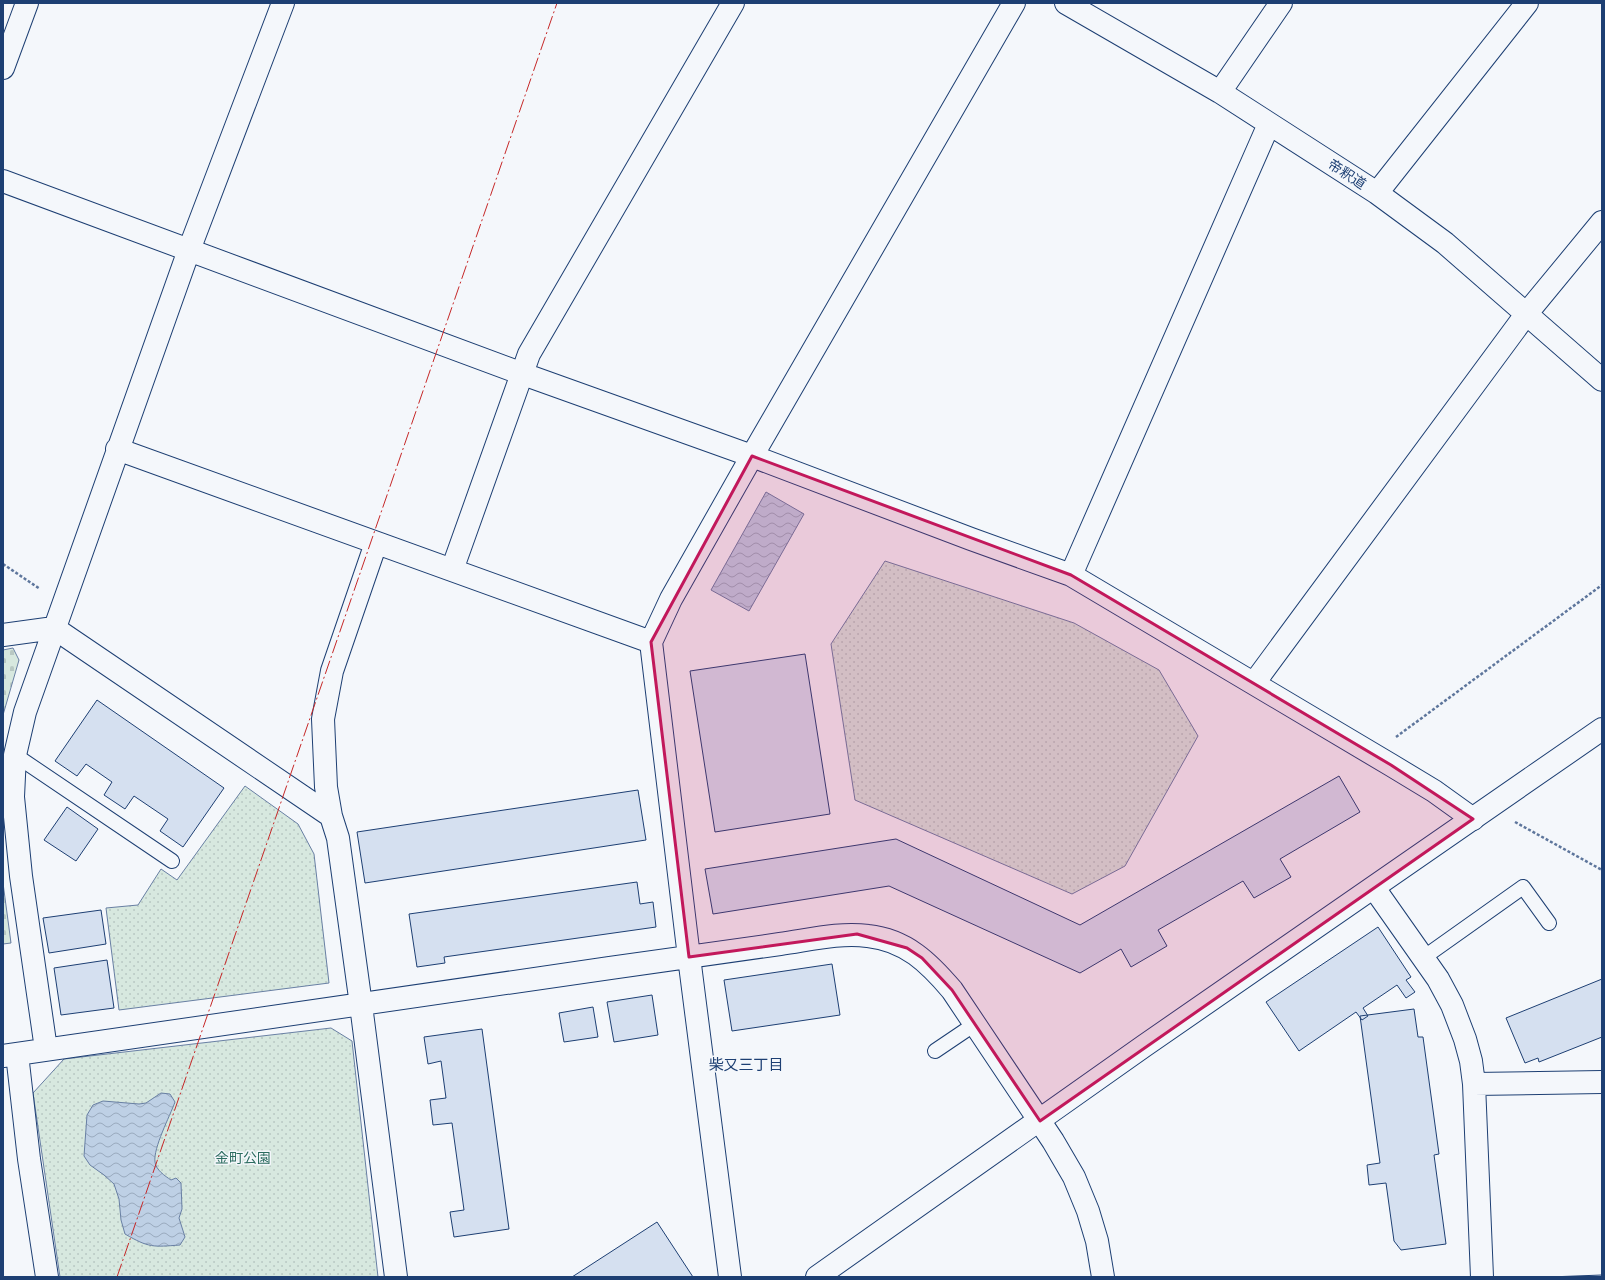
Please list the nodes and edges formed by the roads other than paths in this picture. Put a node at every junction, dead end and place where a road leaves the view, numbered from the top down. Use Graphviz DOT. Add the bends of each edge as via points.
graph roads {
  1 [pos="27,3"];
  2 [pos="282,3"];
  3 [pos="733,3"];
  4 [pos="1014,3"];
  5 [pos="1066,3"];
  6 [pos="1281,3"];
  7 [pos="1527,3"];
  8 [pos="3,68"];
  9 [pos="1220,92"];
  10 [pos="1269,124"];
  11 [pos="3,181"];
  12 [pos="1377,193"];
  13 [pos="1602,222"];
  14 [pos="189,250"];
  15 [pos="1527,313"];
  16 [pos="523,374"];
  17 [pos="1602,380"];
  18 [pos="117,450"];
  19 [pos="752,456"];
  20 [pos="376,543"];
  21 [pos="452,570"];
  22 [pos="1071,575"];
  23 [pos="54,628"];
  24 [pos="3,635"];
  25 [pos="651,642"];
  26 [pos="1254,683"];
  27 [pos="1602,729"];
  28 [pos="15,755"];
  29 [pos="330,816"];
  30 [pos="1473,819"];
  31 [pos="172,861"];
  32 [pos="1374,888"];
  33 [pos="1549,923"];
  34 [pos="689,956"];
  35 [pos="1423,958"];
  36 [pos="361,1005"];
  37 [pos="975,1024"];
  38 [pos="46,1049"];
  39 [pos="935,1051"];
  40 [pos="10,1055"];
  41 [pos="1602,1082"];
  42 [pos="1474,1084"];
  43 [pos="1040,1121"];
  44 [pos="47,1277"];
  45 [pos="396,1277"];
  46 [pos="730,1277"];
  47 [pos="817,1277"];
  48 [pos="1103,1277"];
  49 [pos="1482,1277"];
  1 -- 8 [label="street"];
  2 -- 14 [label="street"];
  3 -- 16 [label="street" via="529,354"];
  4 -- 19 [label="street"];
  5 -- 9 [label="street, 帝釈道"];
  6 -- 9 [label="street"];
  7 -- 12 [label="street"];
  9 -- 10 [label="street, 帝釈道"];
  10 -- 12 [label="street, 帝釈道"];
  10 -- 22 [label="street"];
  11 -- 14 [label="street"];
  12 -- 15 [label="street, 帝釈道" via="1445,243"];
  13 -- 15 [label="street"];
  14 -- 16 [label="street"];
  14 -- 18 [label="street"];
  15 -- 17 [label="street, 帝釈道"];
  15 -- 26 [label="street"];
  16 -- 19 [label="street"];
  16 -- 21 [label="street"];
  18 -- 20 [label="street"];
  18 -- 23 [label="street"];
  19 -- 22 [label="street"];
  19 -- 25 [label="street" via="672,599"];
  20 -- 21 [label="street"];
  20 -- 29 [label="street" via="332,671 323,719"];
  21 -- 25 [label="street"];
  22 -- 26 [label="street"];
  23 -- 24 [label="street"];
  23 -- 28 [label="street" via="25,712"];
  23 -- 29 [label="street"];
  25 -- 34 [label="street"];
  26 -- 30 [label="street" via="1434,791"];
  27 -- 30 [label="street"];
  28 -- 31 [label="lane"];
  28 -- 38 [label="street" via="13,798 21,876"];
  29 -- 36 [label="street" via="338,838"];
  30 -- 32 [label="street"];
  32 -- 35 [label="street"];
  32 -- 43 [label="street" via="1144,1046"];
  33 -- 35 [label="lane" via="1523,887"];
  34 -- 36 [label="street"];
  34 -- 37 [label="street" via="858,934 872,936 908,948 922,958 952,990"];
  34 -- 46 [label="street"];
  35 -- 42 [label="street" via="1452,1005 1465,1039"];
  36 -- 38 [label="street"];
  36 -- 45 [label="street"];
  37 -- 39 [label="lane"];
  37 -- 43 [label="street"];
  38 -- 40 [label="street"];
  40 -- 44 [label="street"];
  41 -- 42 [label="street"];
  42 -- 49 [label="street"];
  43 -- 47 [label="street"];
  43 -- 48 [label="street" via="1074,1177 1088,1211 1097,1241"];
}
